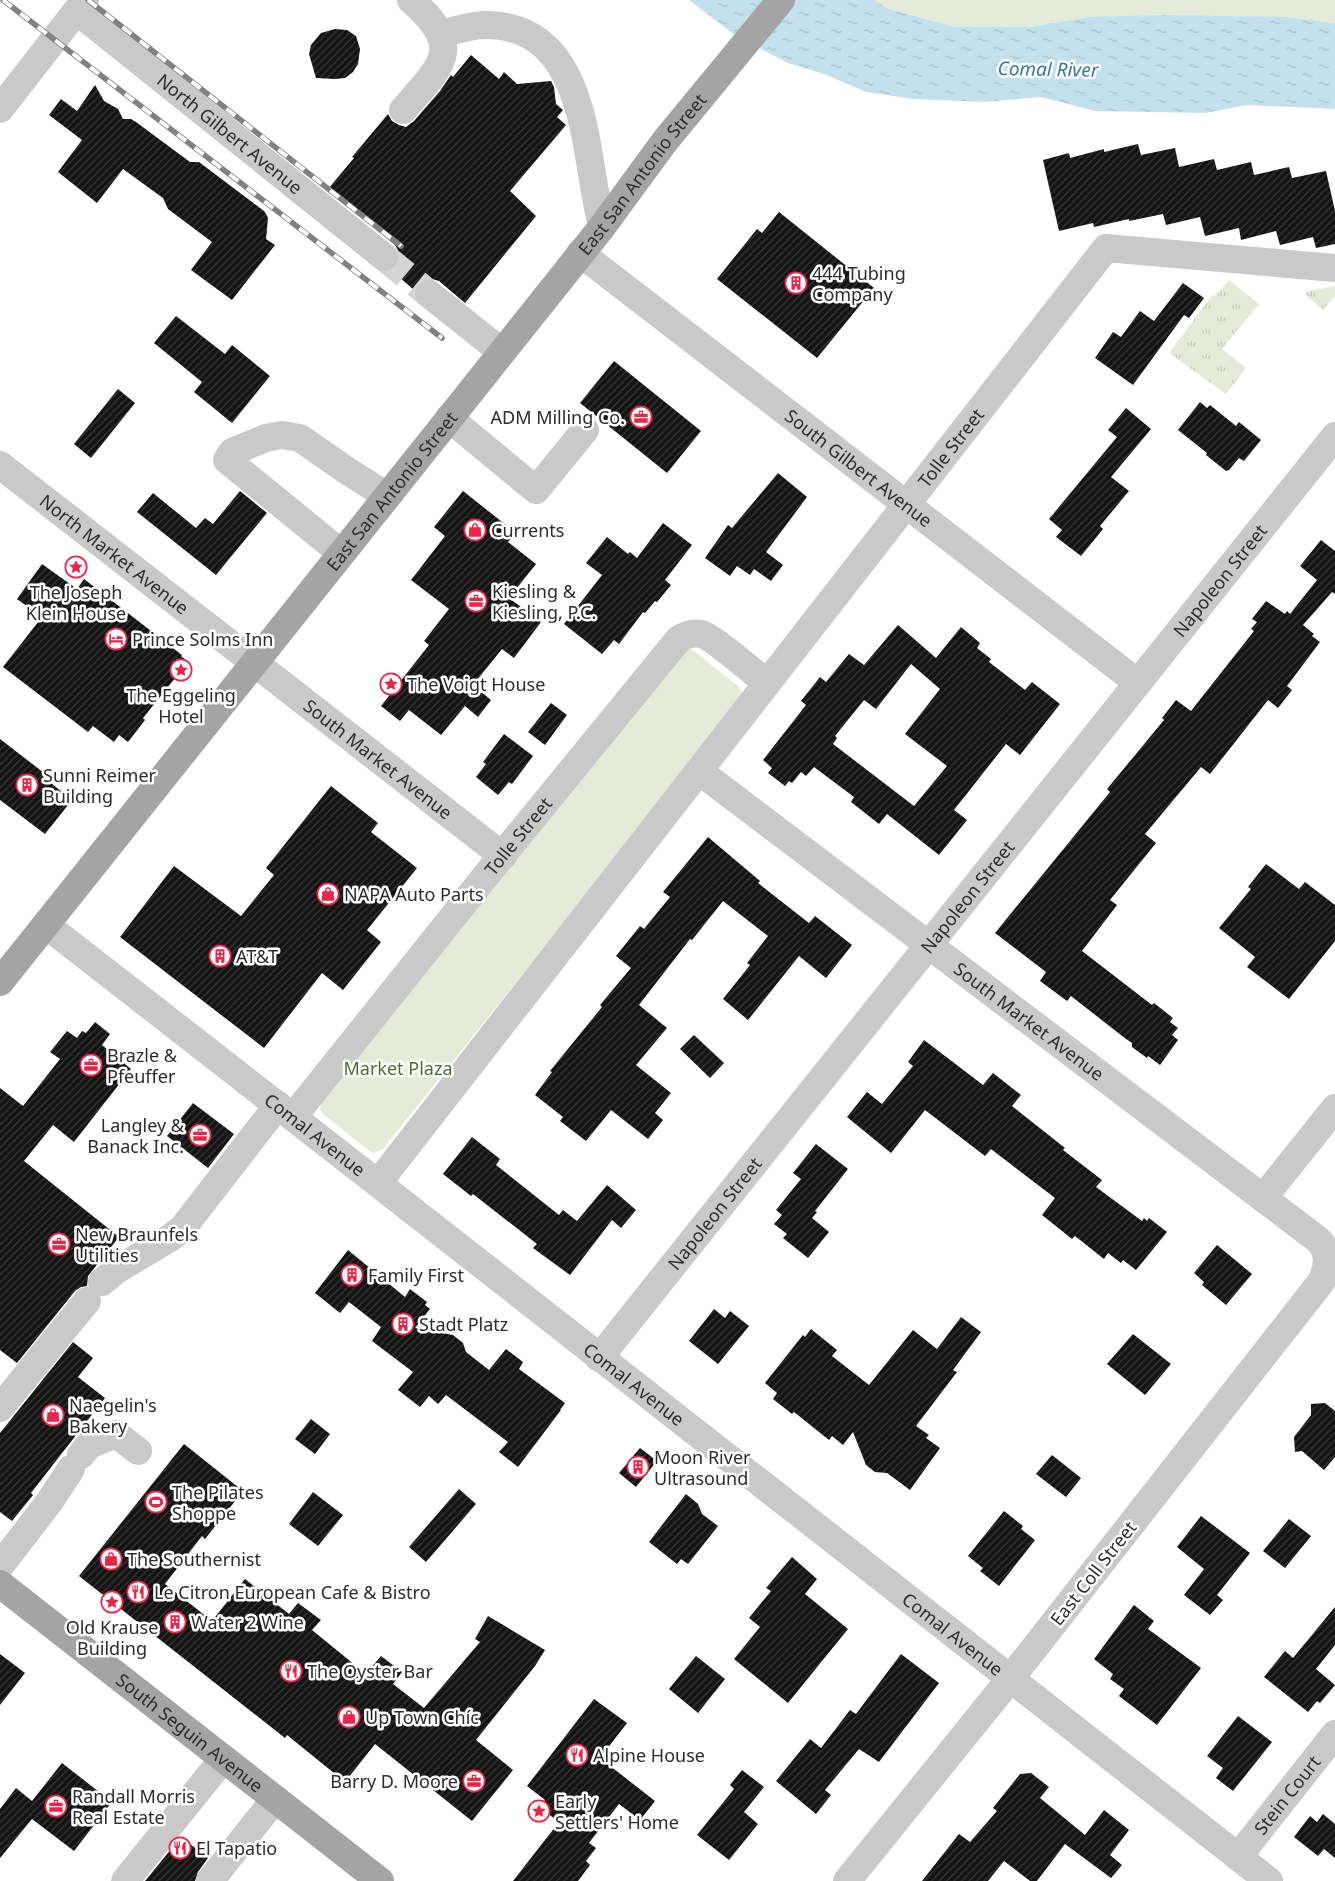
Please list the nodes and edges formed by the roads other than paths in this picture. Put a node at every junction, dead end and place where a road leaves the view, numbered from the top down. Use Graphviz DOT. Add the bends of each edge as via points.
graph roads {
  1 [pos="411,0"];
  2 [pos="781,0"];
  3 [pos="81,5"];
  4 [pos="440,34"];
  5 [pos="0,109"];
  6 [pos="403,110"];
  7 [pos="602,227"];
  8 [pos="580,253"];
  9 [pos="384,257"];
  10 [pos="1335,268"];
  11 [pos="430,294"];
  12 [pos="502,352"];
  13 [pos="449,418"];
  14 [pos="585,430"];
  15 [pos="1335,436"];
  16 [pos="0,465"];
  17 [pos="387,496"];
  18 [pos="907,504"];
  19 [pos="341,553"];
  20 [pos="254,662"];
  21 [pos="767,683"];
  22 [pos="1138,683"];
  23 [pos="699,771"];
  24 [pos="502,856"];
  25 [pos="46,925"];
  26 [pos="929,945"];
  27 [pos="0,982"];
  28 [pos="1335,1108"];
  29 [pos="286,1111"];
  30 [pos="378,1183"];
  31 [pos="1263,1198"];
  32 [pos="1327,1259"];
  33 [pos="599,1358"];
  34 [pos="0,1408"];
  35 [pos="138,1452"];
  36 [pos="0,1566"];
  37 [pos="0,1584"];
  38 [pos="1010,1679"];
  39 [pos="1335,1734"];
  40 [pos="223,1759"];
  41 [pos="275,1799"];
  42 [pos="1238,1857"];
  43 [pos="125,1881"];
  44 [pos="210,1881"];
  45 [pos="380,1881"];
  46 [pos="847,1881"];
  47 [pos="1269,1881"];
  1 -- 4 [label="street" via="429,16"];
  2 -- 7 [label="main road, East San Antonio Street" via="665,141"];
  3 -- 5 [label="street"];
  3 -- 9 [label="street, North Gilbert Avenue"];
  4 -- 6 [label="street" via="443,50 438,69"];
  4 -- 7 [label="street" via="468,27 495,26 533,38 552,56 568,78 580,110"];
  7 -- 8 [label="main road, East San Antonio Street"];
  8 -- 12 [label="main road, East San Antonio Street"];
  8 -- 18 [label="street, South Gilbert Avenue"];
  10 -- 18 [label="street, Tolle Street" via="1106,248"];
  11 -- 12 [label="street"];
  12 -- 13 [label="main road, East San Antonio Street"];
  13 -- 14 [label="street" via="536,490"];
  13 -- 17 [label="main road, East San Antonio Street"];
  15 -- 22 [label="street, Napoleon Street"];
  16 -- 20 [label="street, North Market Avenue"];
  17 -- 19 [label="main road, East San Antonio Street"];
  17 -- 19 [label="street" via="300,438 282,435 266,438 232,452 228,460"];
  18 -- 21 [label="street, Tolle Street"];
  18 -- 22 [label="street, South Gilbert Avenue"];
  19 -- 20 [label="main road, East San Antonio Street"];
  20 -- 24 [label="street, South Market Avenue"];
  20 -- 25 [label="main road, East San Antonio Street"];
  21 -- 23 [label="street, Tolle Street"];
  21 -- 24 [label="street, Tolle Street" via="706,636 685,635"];
  22 -- 26 [label="street, Napoleon Street"];
  23 -- 26 [label="street, South Market Avenue"];
  23 -- 30 [label="street, Tolle Street"];
  24 -- 29 [label="street, Tolle Street"];
  25 -- 27 [label="main road, East San Antonio Street"];
  25 -- 29 [label="street, Comal Avenue"];
  26 -- 31 [label="street, South Market Avenue"];
  26 -- 33 [label="street, Napoleon Street"];
  28 -- 31 [label="street"];
  29 -- 30 [label="street, Comal Avenue"];
  29 -- 34 [label="street, Tolle Street" via="182,1229 115,1271 94,1292"];
  30 -- 33 [label="street, Comal Avenue"];
  31 -- 32 [label="street, South Market Avenue" via="1322,1244"];
  32 -- 38 [label="street, East Coll Street" via="1321,1282"];
  33 -- 38 [label="street, Comal Avenue"];
  35 -- 36 [label="street" via="116,1434 89,1445"];
  37 -- 40 [label="main road, South Seguin Avenue"];
  38 -- 42 [label="street, Comal Avenue"];
  38 -- 46 [label="street, East Coll Street"];
  39 -- 42 [label="street, Stein Court"];
  40 -- 41 [label="main road, South Seguin Avenue"];
  40 -- 43 [label="street"];
  41 -- 44 [label="street"];
  41 -- 45 [label="main road, South Seguin Avenue"];
  42 -- 47 [label="street, Comal Avenue"];
}
